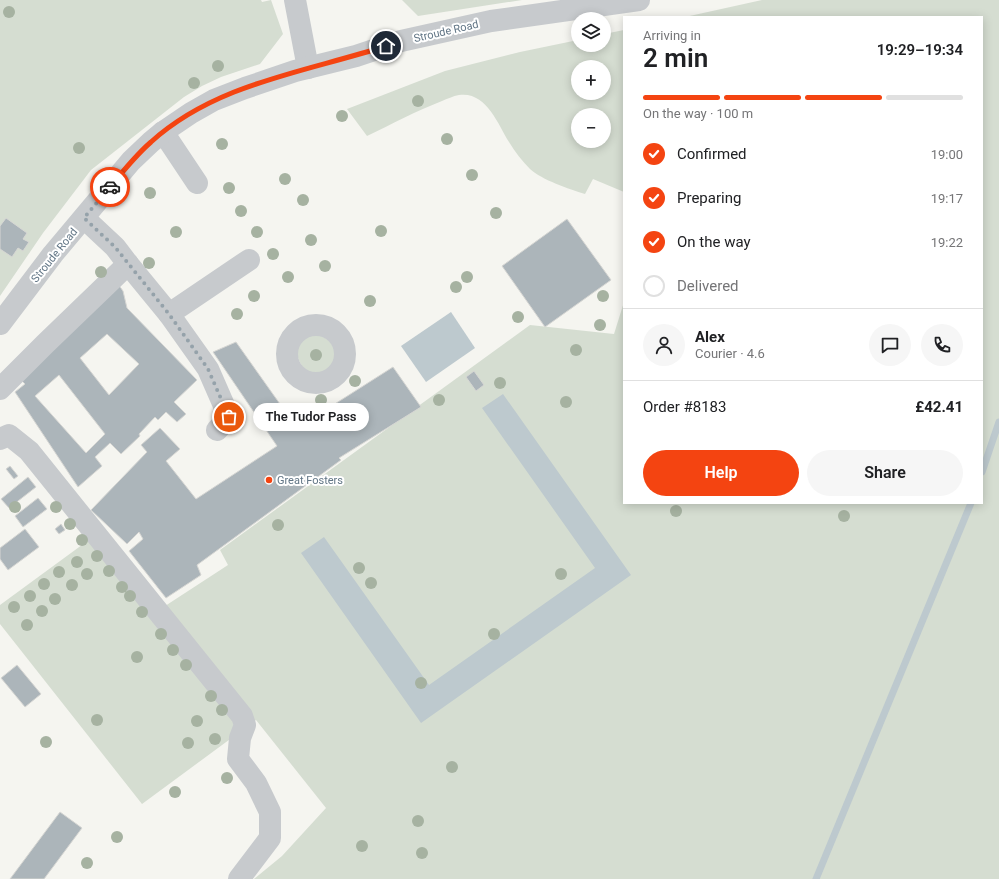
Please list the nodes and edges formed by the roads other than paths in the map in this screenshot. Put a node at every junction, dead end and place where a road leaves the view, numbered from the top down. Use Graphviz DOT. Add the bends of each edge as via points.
graph roads {
  1 [pos="295,0"];
  2 [pos="639,0"];
  3 [pos="308,68"];
  4 [pos="163,132"];
  5 [pos="197,183"];
  6 [pos="84,218"];
  7 [pos="249,260"];
  8 [pos="128,264"];
  9 [pos="169,314"];
  10 [pos="0,324"];
  11 [pos="0,389"];
  12 [pos="217,430"];
  13 [pos="0,439"];
  14 [pos="239,879"];
  1 -- 3 [label="street"];
  2 -- 3 [label="street, Stroude Road" via="491,20 401,41"];
  3 -- 4 [label="street, Stroude Road" via="214,100"];
  4 -- 5 [label="street"];
  4 -- 6 [label="street, Stroude Road" via="131,161"];
  6 -- 8 [label="street" via="115,247"];
  6 -- 10 [label="street, Stroude Road"];
  7 -- 9 [label="street"];
  8 -- 9 [label="street"];
  8 -- 11 [label="street"];
  9 -- 12 [label="street" via="208,369 229,417"];
  13 -- 14 [label="street" via="9,434 29,451 242,716 245,724 240,738 238,759 256,783 270,812 270,838"];
}
